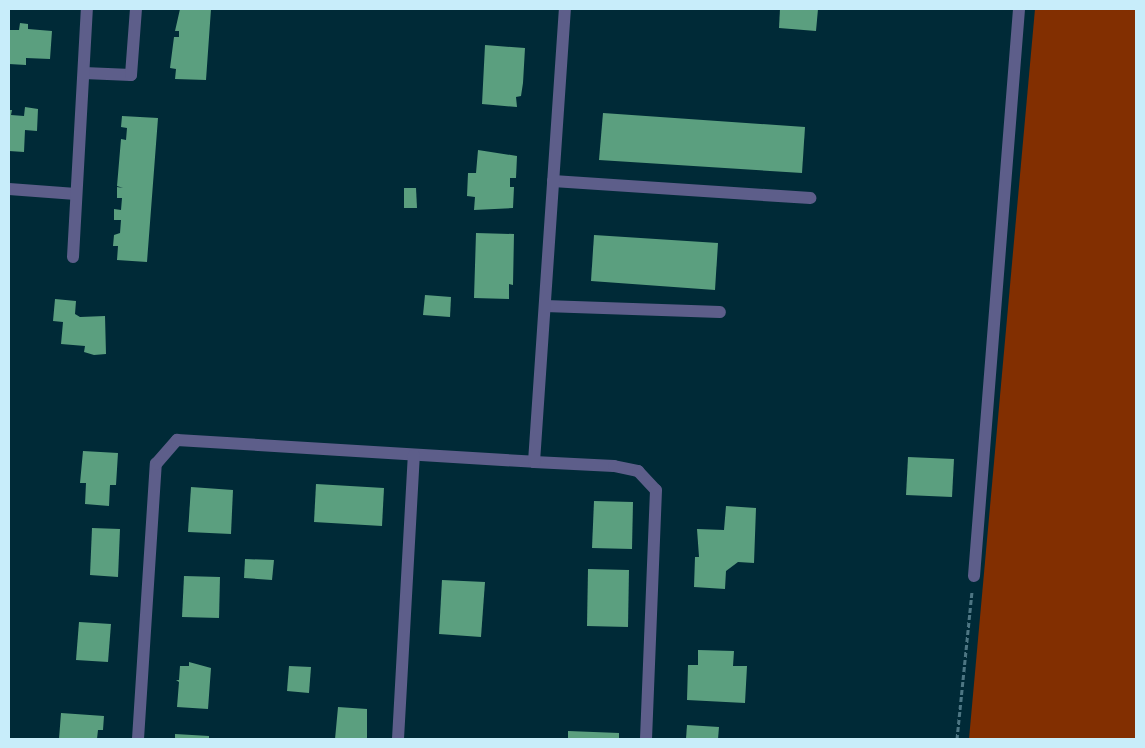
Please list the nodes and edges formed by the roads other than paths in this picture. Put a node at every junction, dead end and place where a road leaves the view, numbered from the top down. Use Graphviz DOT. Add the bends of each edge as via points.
graph roads {
  1 [pos="87,9"];
  2 [pos="136,9"];
  3 [pos="565,9"];
  4 [pos="1019,9"];
  5 [pos="84,73"];
  6 [pos="553,181"];
  7 [pos="9,189"];
  8 [pos="76,194"];
  9 [pos="810,198"];
  10 [pos="73,256"];
  11 [pos="545,306"];
  12 [pos="720,312"];
  13 [pos="414,455"];
  14 [pos="534,462"];
  15 [pos="974,576"];
  16 [pos="138,739"];
  17 [pos="398,739"];
  18 [pos="646,739"];
  1 -- 5 [label="street"];
  2 -- 5 [label="street" via="131,75"];
  3 -- 6 [label="street"];
  4 -- 15 [label="street"];
  5 -- 8 [label="street"];
  6 -- 9 [label="street"];
  6 -- 11 [label="street"];
  7 -- 8 [label="street"];
  8 -- 10 [label="street"];
  11 -- 12 [label="street"];
  11 -- 14 [label="street"];
  13 -- 14 [label="street"];
  13 -- 16 [label="street" via="177,440 156,464"];
  13 -- 17 [label="street"];
  14 -- 18 [label="street" via="614,466 638,471 656,490"];
}
